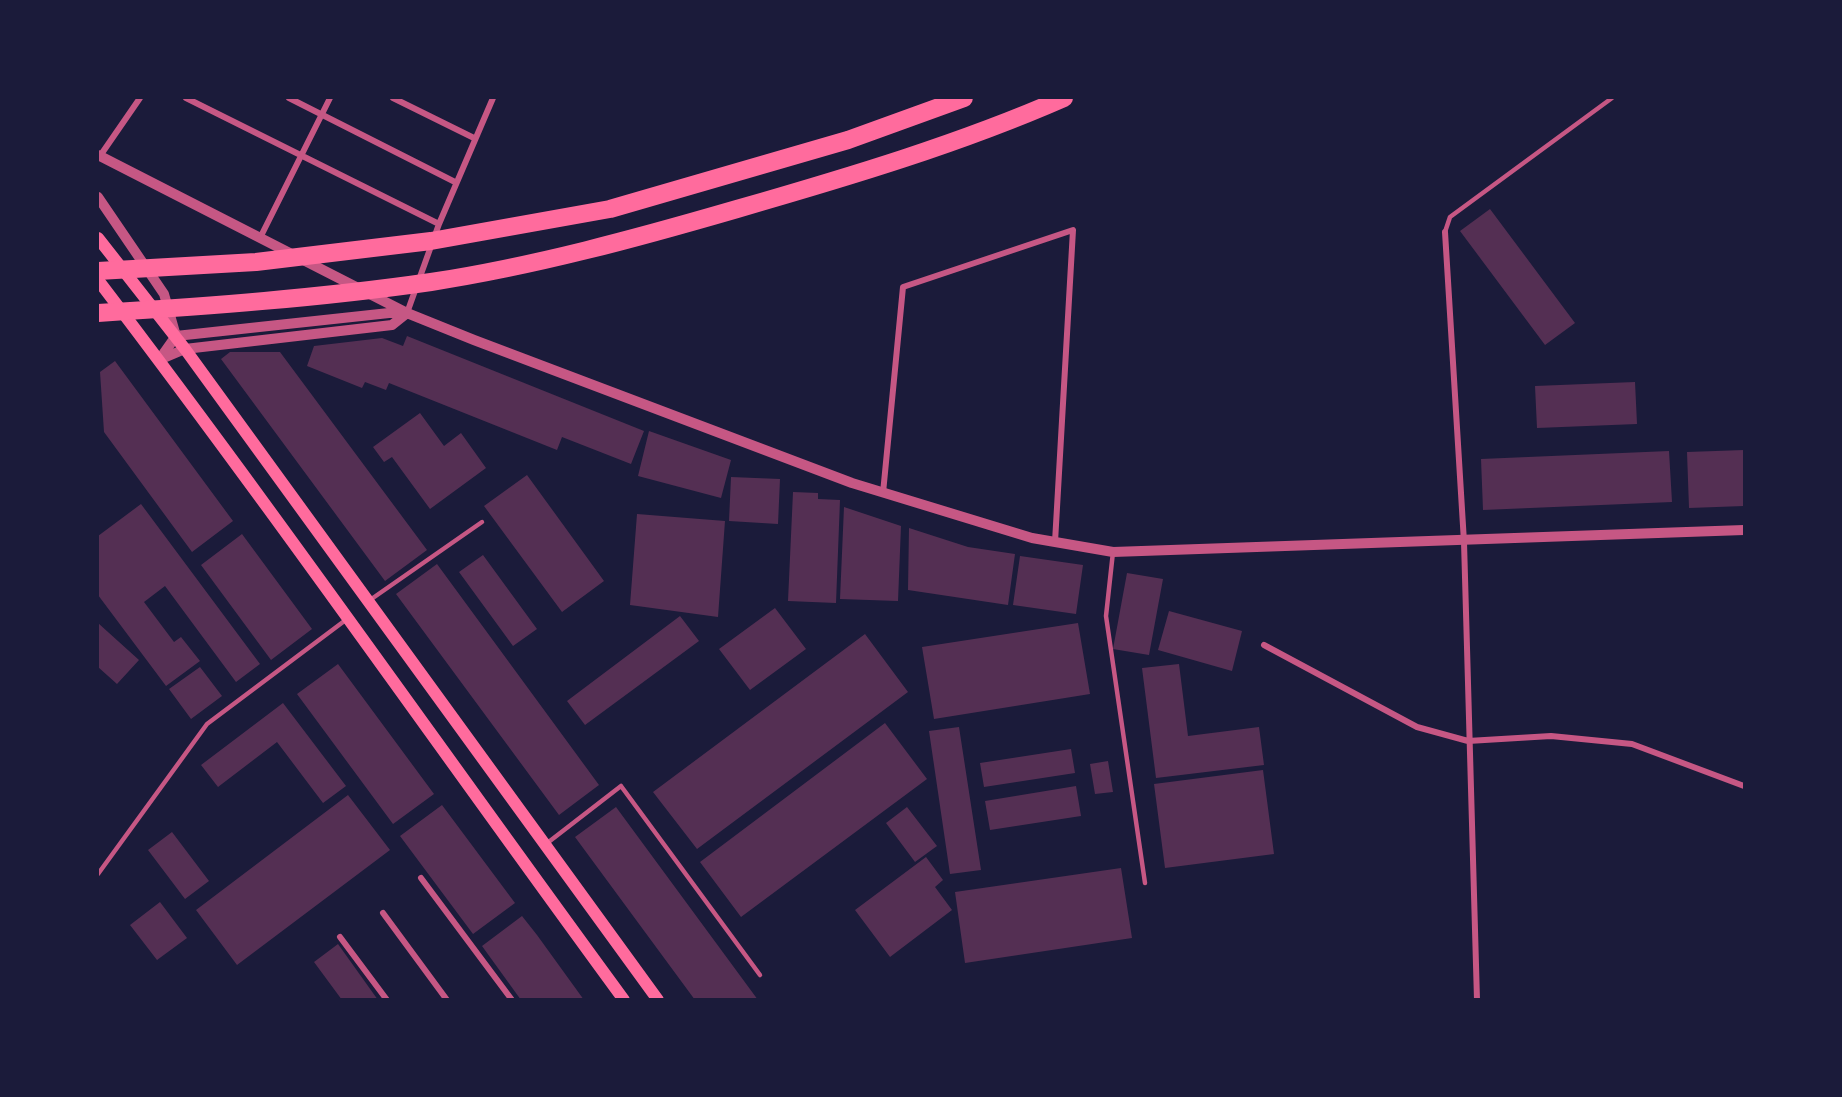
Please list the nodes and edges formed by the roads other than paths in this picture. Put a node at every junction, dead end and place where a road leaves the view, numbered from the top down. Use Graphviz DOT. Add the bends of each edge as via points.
graph roads {
  1 [pos="140,98"];
  2 [pos="186,98"];
  3 [pos="290,98"];
  4 [pos="330,98"];
  5 [pos="393,98"];
  6 [pos="493,98"];
  7 [pos="964,98"];
  8 [pos="1064,98"];
  9 [pos="1611,98"];
  10 [pos="322,114"];
  11 [pos="474,138"];
  12 [pos="301,155"];
  13 [pos="98,156"];
  14 [pos="455,182"];
  15 [pos="98,197"];
  16 [pos="439,224"];
  17 [pos="1444,232"];
  18 [pos="98,238"];
  19 [pos="260,238"];
  20 [pos="98,271"];
  21 [pos="98,280"];
  22 [pos="98,313"];
  23 [pos="408,313"];
  24 [pos="176,336"];
  25 [pos="185,349"];
  26 [pos="159,360"];
  27 [pos="883,493"];
  28 [pos="482,522"];
  29 [pos="1744,530"];
  30 [pos="1055,542"];
  31 [pos="1464,542"];
  32 [pos="1113,552"];
  33 [pos="368,602"];
  34 [pos="347,619"];
  35 [pos="1264,645"];
  36 [pos="1468,741"];
  37 [pos="1744,786"];
  38 [pos="546,844"];
  39 [pos="98,874"];
  40 [pos="421,878"];
  41 [pos="1145,883"];
  42 [pos="383,913"];
  43 [pos="340,937"];
  44 [pos="760,975"];
  45 [pos="387,999"];
  46 [pos="447,999"];
  47 [pos="512,999"];
  48 [pos="624,999"];
  49 [pos="658,999"];
  50 [pos="1477,999"];
  1 -- 13 [label="street"];
  2 -- 12 [label="street"];
  3 -- 10 [label="street"];
  4 -- 10 [label="street"];
  5 -- 11 [label="street"];
  6 -- 11 [label="street"];
  7 -- 20 [label="highway" via="848,141 610,209 431,241 256,262"];
  8 -- 22 [label="highway" via="856,175 620,243 433,281 255,303"];
  9 -- 17 [label="lane" via="1449,217"];
  10 -- 12 [label="street"];
  10 -- 14 [label="street"];
  11 -- 14 [label="street"];
  12 -- 16 [label="street"];
  12 -- 19 [label="street"];
  13 -- 19 [label="street"];
  14 -- 16 [label="street"];
  15 -- 24 [label="street" via="164,294"];
  16 -- 23 [label="street"];
  17 -- 31 [label="street"];
  18 -- 24 [label="main road"];
  19 -- 23 [label="street"];
  21 -- 26 [label="main road"];
  23 -- 24 [label="street"];
  23 -- 25 [label="street" via="392,324"];
  23 -- 27 [label="street"];
  24 -- 25 [label="main road"];
  24 -- 26 [label="street"];
  25 -- 26 [label="street"];
  25 -- 33 [label="main road"];
  26 -- 34 [label="main road"];
  27 -- 30 [label="street"];
  27 -- 30 [label="street" via="903,287 1073,230"];
  28 -- 33 [label="lane"];
  29 -- 31 [label="street"];
  30 -- 32 [label="street"];
  31 -- 32 [label="street"];
  31 -- 36 [label="street"];
  32 -- 41 [label="lane" via="1106,616"];
  33 -- 38 [label="main road"];
  34 -- 39 [label="lane" via="207,724"];
  34 -- 48 [label="main road"];
  35 -- 36 [label="street" via="1417,727"];
  36 -- 37 [label="street" via="1551,736 1632,744"];
  36 -- 50 [label="street"];
  38 -- 44 [label="lane" via="621,786"];
  38 -- 49 [label="main road"];
  40 -- 47 [label="street"];
  42 -- 46 [label="street"];
  43 -- 45 [label="street"];
}
